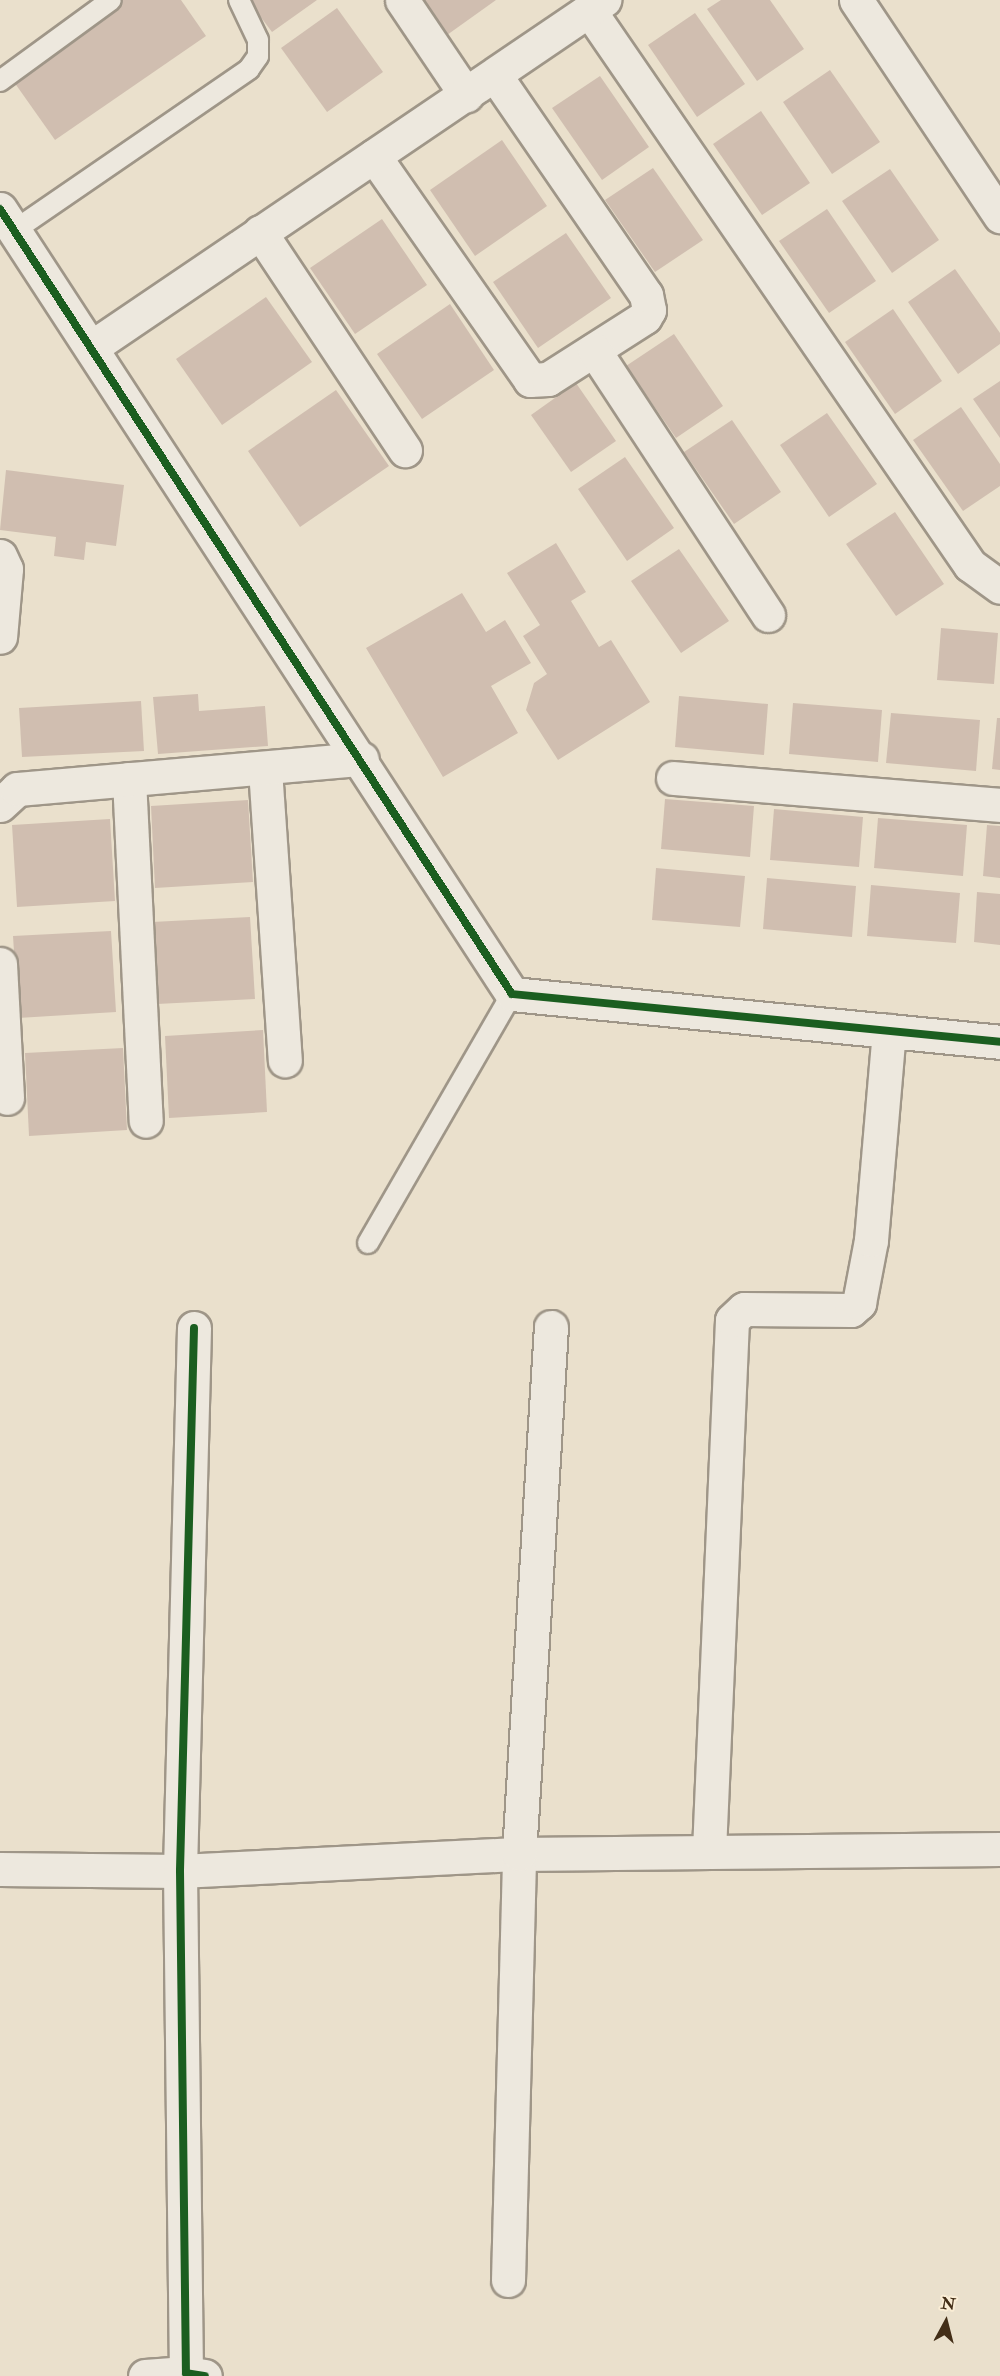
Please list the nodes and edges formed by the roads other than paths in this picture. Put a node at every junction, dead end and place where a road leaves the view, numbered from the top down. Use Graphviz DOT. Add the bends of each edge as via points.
graph roads {
  1 [pos="111,0"];
  2 [pos="238,0"];
  3 [pos="402,0"];
  4 [pos="856,0"];
  5 [pos="597,5"];
  6 [pos="495,75"];
  7 [pos="0,81"];
  8 [pos="466,95"];
  9 [pos="374,156"];
  10 [pos="1000,216"];
  11 [pos="7,219"];
  12 [pos="260,232"];
  13 [pos="92,346"];
  14 [pos="594,350"];
  15 [pos="405,450"];
  16 [pos="0,555"];
  17 [pos="1000,586"];
  18 [pos="768,615"];
  19 [pos="0,637"];
  20 [pos="362,759"];
  21 [pos="265,770"];
  22 [pos="674,778"];
  23 [pos="129,779"];
  24 [pos="0,805"];
  25 [pos="1000,805"];
  26 [pos="0,964"];
  27 [pos="512,994"];
  28 [pos="889,1031"];
  29 [pos="1000,1042"];
  30 [pos="285,1060"];
  31 [pos="7,1098"];
  32 [pos="146,1121"];
  33 [pos="368,1243"];
  34 [pos="551,1327"];
  35 [pos="194,1328"];
  36 [pos="1000,1849"];
  37 [pos="709,1851"];
  38 [pos="519,1854"];
  39 [pos="0,1869"];
  40 [pos="180,1871"];
  41 [pos="508,2280"];
  42 [pos="195,2375"];
  43 [pos="145,2376"];
  1 -- 7 [label="lane"];
  2 -- 11 [label="lane" via="258,40 258,56 249,69"];
  3 -- 8 [label="street"];
  4 -- 10 [label="street"];
  5 -- 6 [label="street"];
  5 -- 17 [label="street" via="970,565"];
  6 -- 8 [label="street"];
  6 -- 14 [label="street" via="648,301 645,316"];
  8 -- 9 [label="street"];
  9 -- 12 [label="street"];
  9 -- 14 [label="street" via="522,375 537,382 548,379"];
  11 -- 13 [label="street"];
  12 -- 13 [label="street"];
  12 -- 15 [label="street"];
  13 -- 20 [label="street"];
  14 -- 18 [label="street"];
  16 -- 19 [label="street" via="6,569"];
  20 -- 21 [label="street"];
  20 -- 27 [label="street"];
  21 -- 23 [label="street"];
  21 -- 30 [label="street"];
  22 -- 25 [label="street"];
  23 -- 24 [label="street" via="17,789"];
  23 -- 32 [label="street"];
  26 -- 31 [label="street"];
  27 -- 28 [label="street"];
  27 -- 33 [label="lane"];
  28 -- 29 [label="street"];
  28 -- 37 [label="street" via="871,1240 860,1303 851,1310 744,1309 732,1320"];
  34 -- 38 [label="street"];
  35 -- 40 [label="street"];
  36 -- 37 [label="street"];
  37 -- 38 [label="street"];
  38 -- 40 [label="street"];
  38 -- 41 [label="street"];
  39 -- 40 [label="street"];
  40 -- 42 [label="street"];
  42 -- 43 [label="street"];
}
